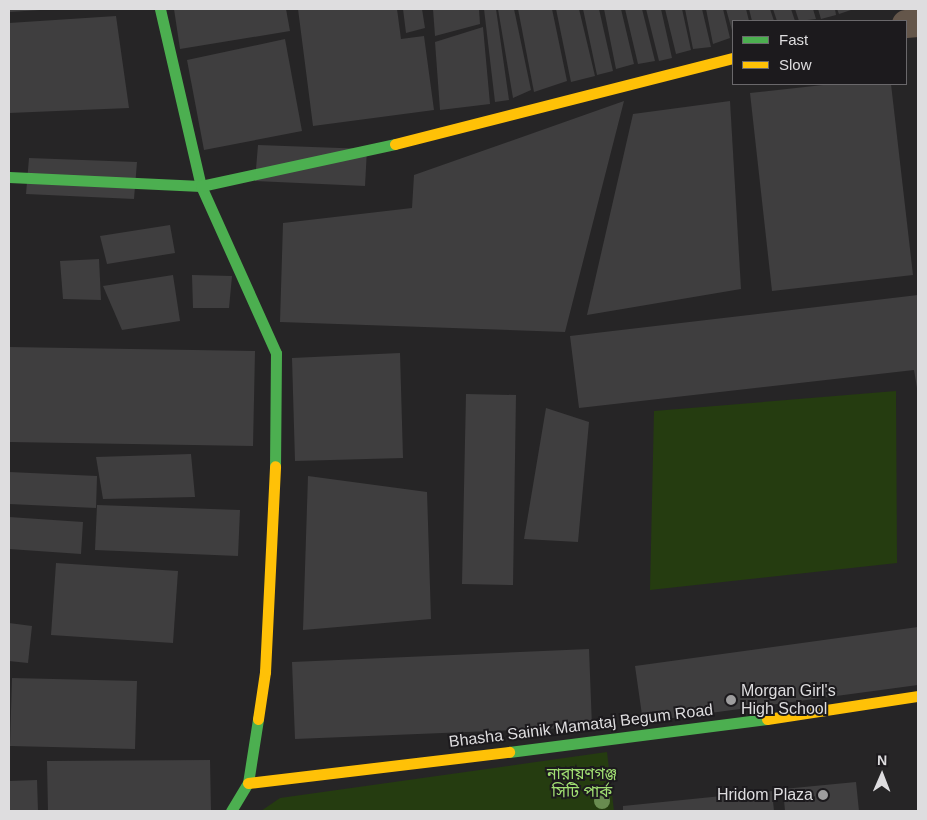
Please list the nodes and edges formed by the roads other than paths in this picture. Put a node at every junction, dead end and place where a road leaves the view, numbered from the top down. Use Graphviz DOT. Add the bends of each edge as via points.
graph roads {
  1 [pos="160,9"];
  2 [pos="732,58"];
  3 [pos="9,177"];
  4 [pos="201,186"];
  5 [pos="918,696"];
  6 [pos="248,783"];
  7 [pos="231,811"];
  1 -- 4 [label="street"];
  2 -- 4 [label="street" via="392,145"];
  3 -- 4 [label="street"];
  4 -- 6 [label="street" via="276,353 275,504 265,672"];
  5 -- 6 [label="street, Bhasha Sainik Mamataj Begum Road" via="702,728"];
  6 -- 7 [label="street"];
}
